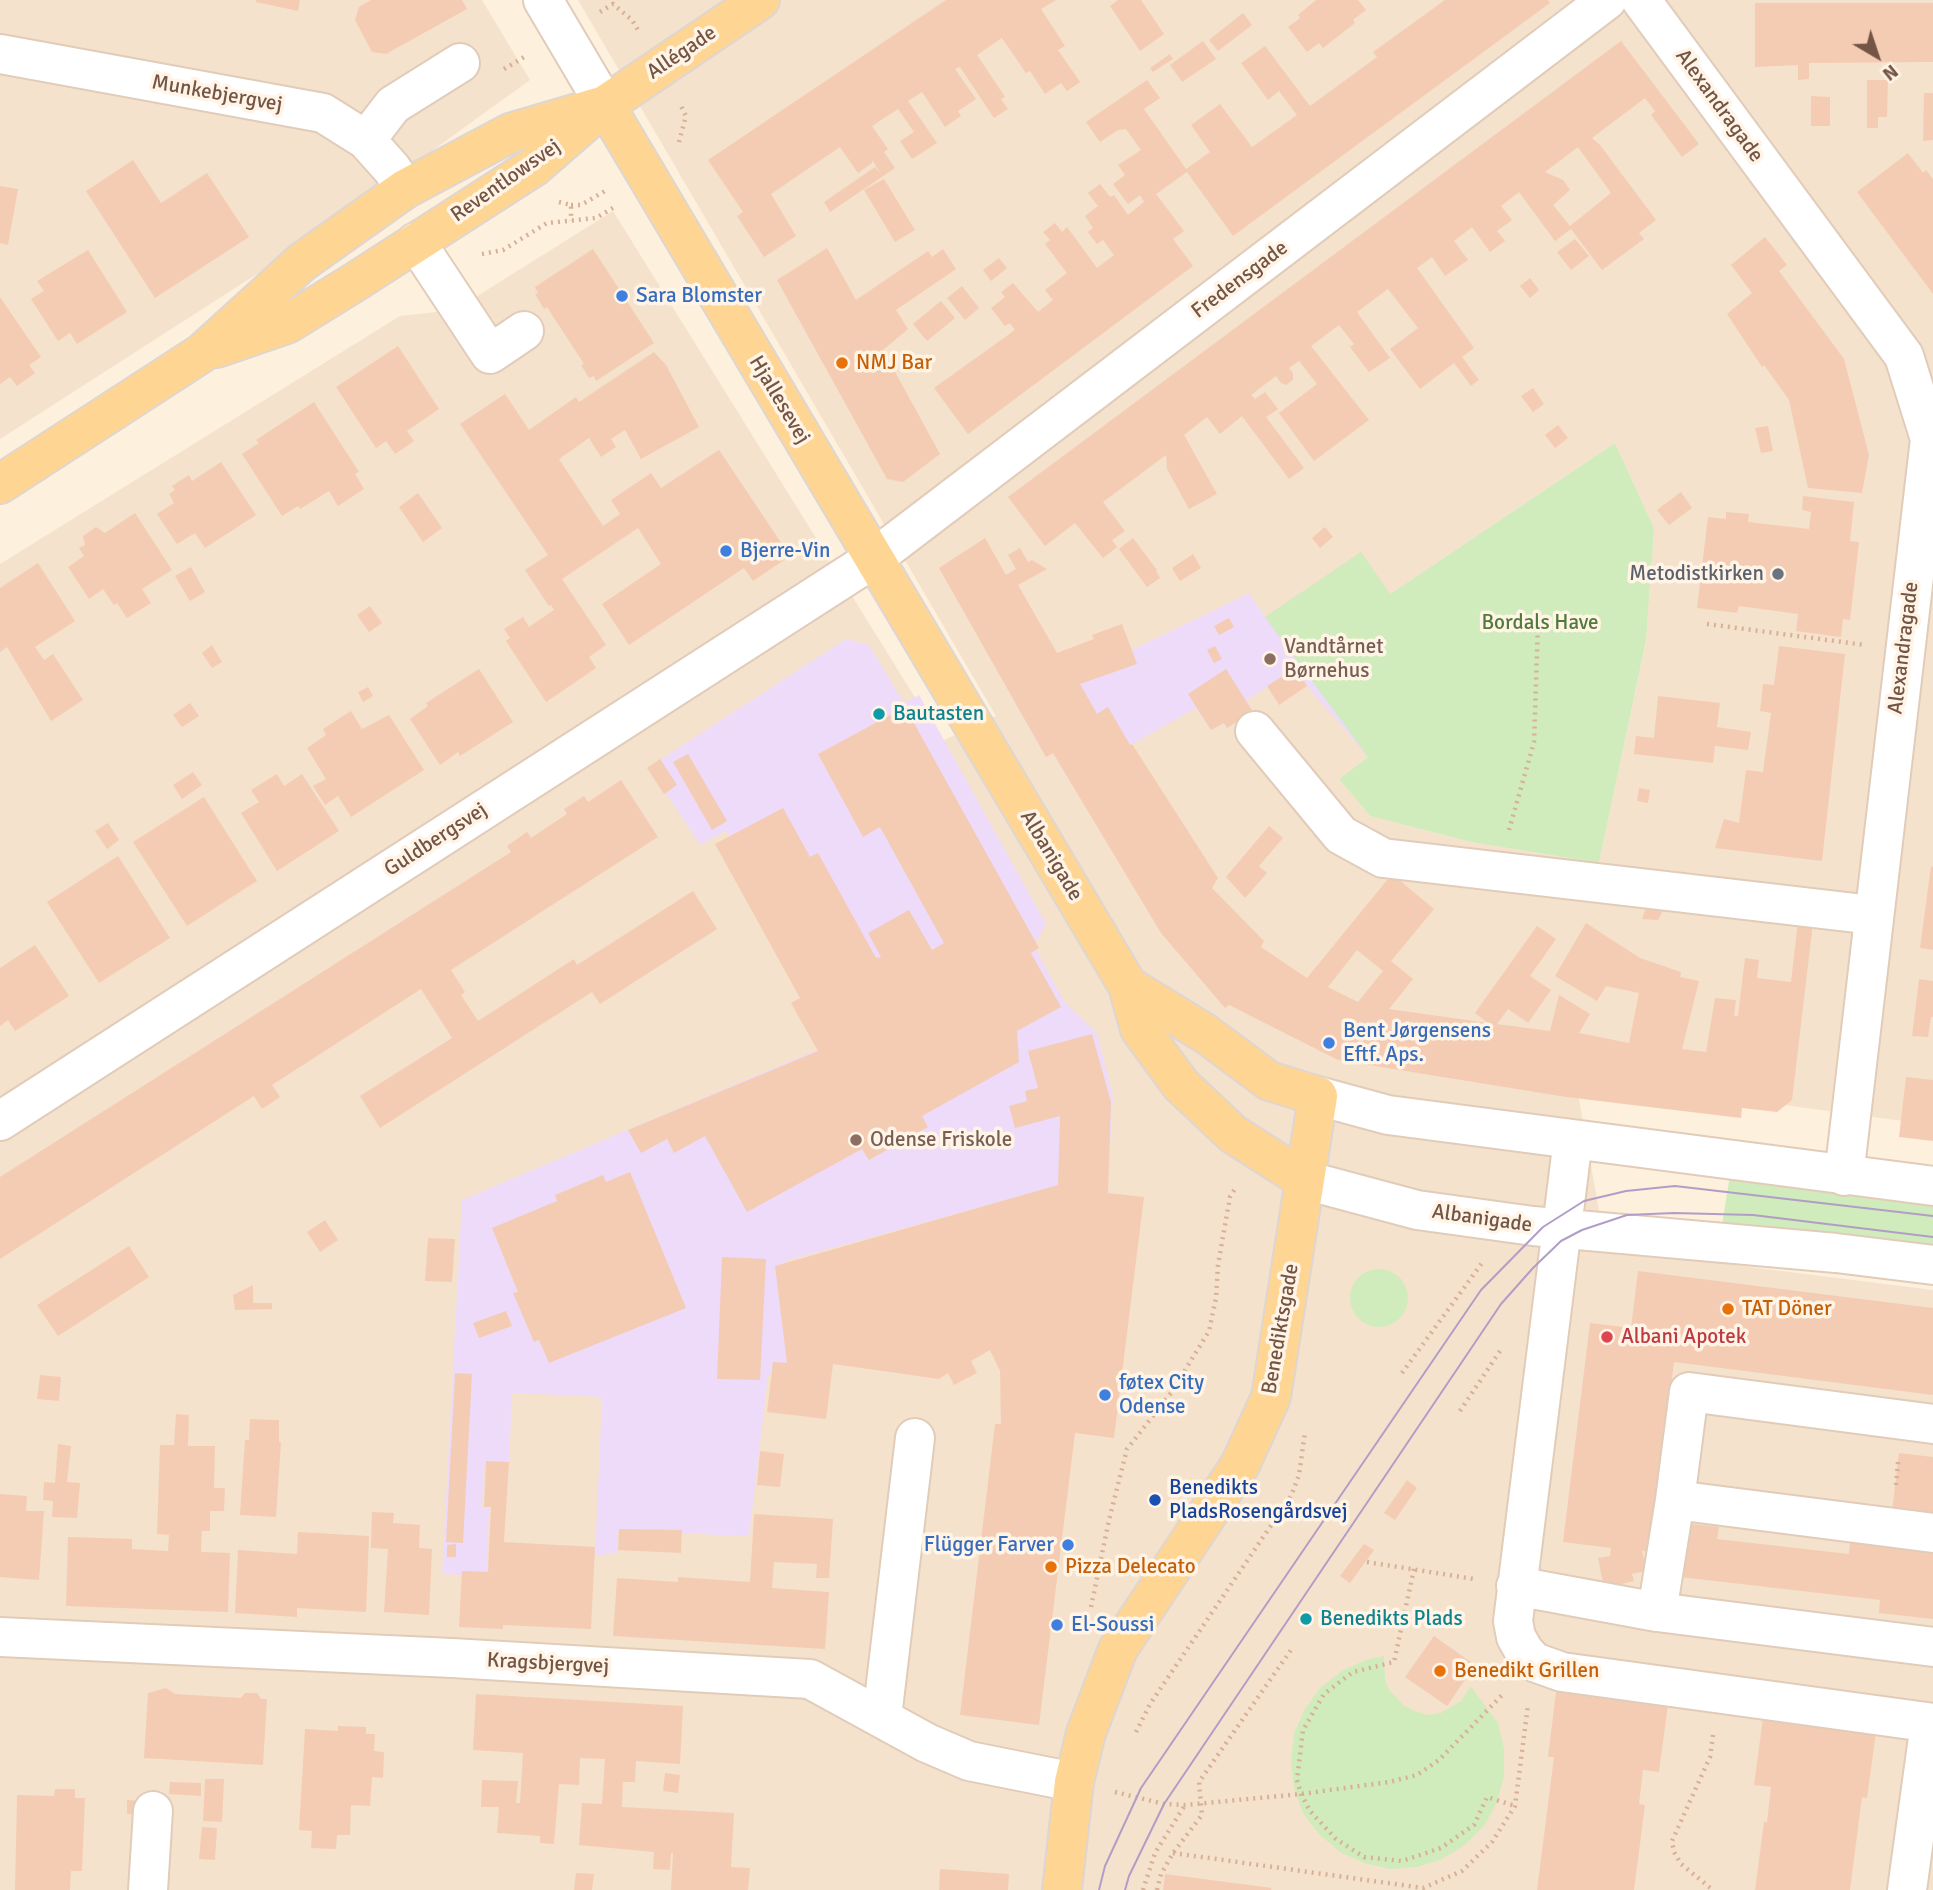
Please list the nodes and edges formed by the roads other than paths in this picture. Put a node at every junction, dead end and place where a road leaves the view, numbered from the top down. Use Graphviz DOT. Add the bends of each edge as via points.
graph roads {
  1 [pos="542,0"];
  2 [pos="760,0"];
  3 [pos="1607,0"];
  4 [pos="1641,0"];
  5 [pos="0,54"];
  6 [pos="460,62"];
  7 [pos="605,105"];
  8 [pos="366,139"];
  9 [pos="404,189"];
  10 [pos="416,242"];
  11 [pos="524,331"];
  12 [pos="202,353"];
  13 [pos="0,484"];
  14 [pos="873,559"];
  15 [pos="1923,581"];
  16 [pos="1255,731"];
  17 [pos="1017,799"];
  18 [pos="1873,915"];
  19 [pos="1128,986"];
  20 [pos="1318,1096"];
  21 [pos="0,1121"];
  22 [pos="1573,1139"];
  23 [pos="1843,1175"];
  24 [pos="1305,1180"];
  25 [pos="1933,1186"];
  26 [pos="1562,1228"];
  27 [pos="1933,1265"];
  28 [pos="1933,1424"];
  29 [pos="915,1438"];
  30 [pos="1675,1500"];
  31 [pos="1933,1533"];
  32 [pos="1516,1586"];
  33 [pos="1657,1612"];
  34 [pos="0,1637"];
  35 [pos="1933,1647"];
  36 [pos="882,1717"];
  37 [pos="1932,1723"];
  38 [pos="1074,1782"];
  39 [pos="153,1811"];
  40 [pos="148,1890"];
  41 [pos="1062,1890"];
  42 [pos="1907,1890"];
  1 -- 7 [label="street, Hjallesevej"];
  2 -- 7 [label="main road, Allégade"];
  3 -- 14 [label="street, Fredensgade"];
  4 -- 15 [label="street, Alexandragade" via="1904,356 1930,439"];
  5 -- 8 [label="street, Munkebjergvej" via="323,113"];
  6 -- 8 [label="street" via="393,105"];
  7 -- 9 [label="main road, Reventlowsvej" via="510,133"];
  7 -- 10 [label="main road, Reventlowsvej" via="535,166"];
  7 -- 14 [label="main road, Hjallesevej"];
  8 -- 9 [label="street, Munkebjergvej"];
  9 -- 12 [label="main road, Reventlowsvej" via="302,262"];
  10 -- 11 [label="street" via="490,354"];
  10 -- 12 [label="main road, Reventlowsvej" via="287,324"];
  12 -- 13 [label="main road, Reventlowsvej"];
  14 -- 17 [label="main road, Hjallesevej"];
  14 -- 21 [label="street, Guldbergsvej"];
  15 -- 18 [label="street, Alexandragade" via="1903,651"];
  16 -- 18 [label="street" via="1341,835 1383,858"];
  17 -- 19 [label="main road, Albanigade"];
  18 -- 23 [label="street, Alexandragade"];
  19 -- 20 [label="main road, Albanigade" via="1206,1034 1269,1081"];
  19 -- 24 [label="main road, Albanigade" via="1140,1029 1181,1085 1233,1134"];
  20 -- 22 [label="street, Albanigade" via="1388,1115"];
  20 -- 24 [label="main road, Benediktsgade"];
  22 -- 23 [label="street, Albanigade"];
  22 -- 26 [label="street"];
  23 -- 25 [label="street, Albanigade"];
  24 -- 26 [label="street, Albanigade" via="1417,1210"];
  24 -- 38 [label="main road, Benediktsgade" via="1271,1397 1240,1465 1118,1649 1086,1733"];
  26 -- 27 [label="street, Albanigade"];
  26 -- 32 [label="street"];
  28 -- 30 [label="street" via="1689,1392"];
  29 -- 36 [label="street"];
  30 -- 31 [label="street"];
  30 -- 33 [label="street"];
  32 -- 33 [label="street"];
  32 -- 37 [label="street" via="1516,1637 1534,1662 1562,1672"];
  33 -- 35 [label="street"];
  34 -- 36 [label="street, Kragsbjergvej" via="810,1679"];
  36 -- 38 [label="street, Kragsbjergvej" via="970,1761"];
  37 -- 42 [label="street"];
  38 -- 41 [label="main road, Benediktsgade"];
  39 -- 40 [label="street"];
}
